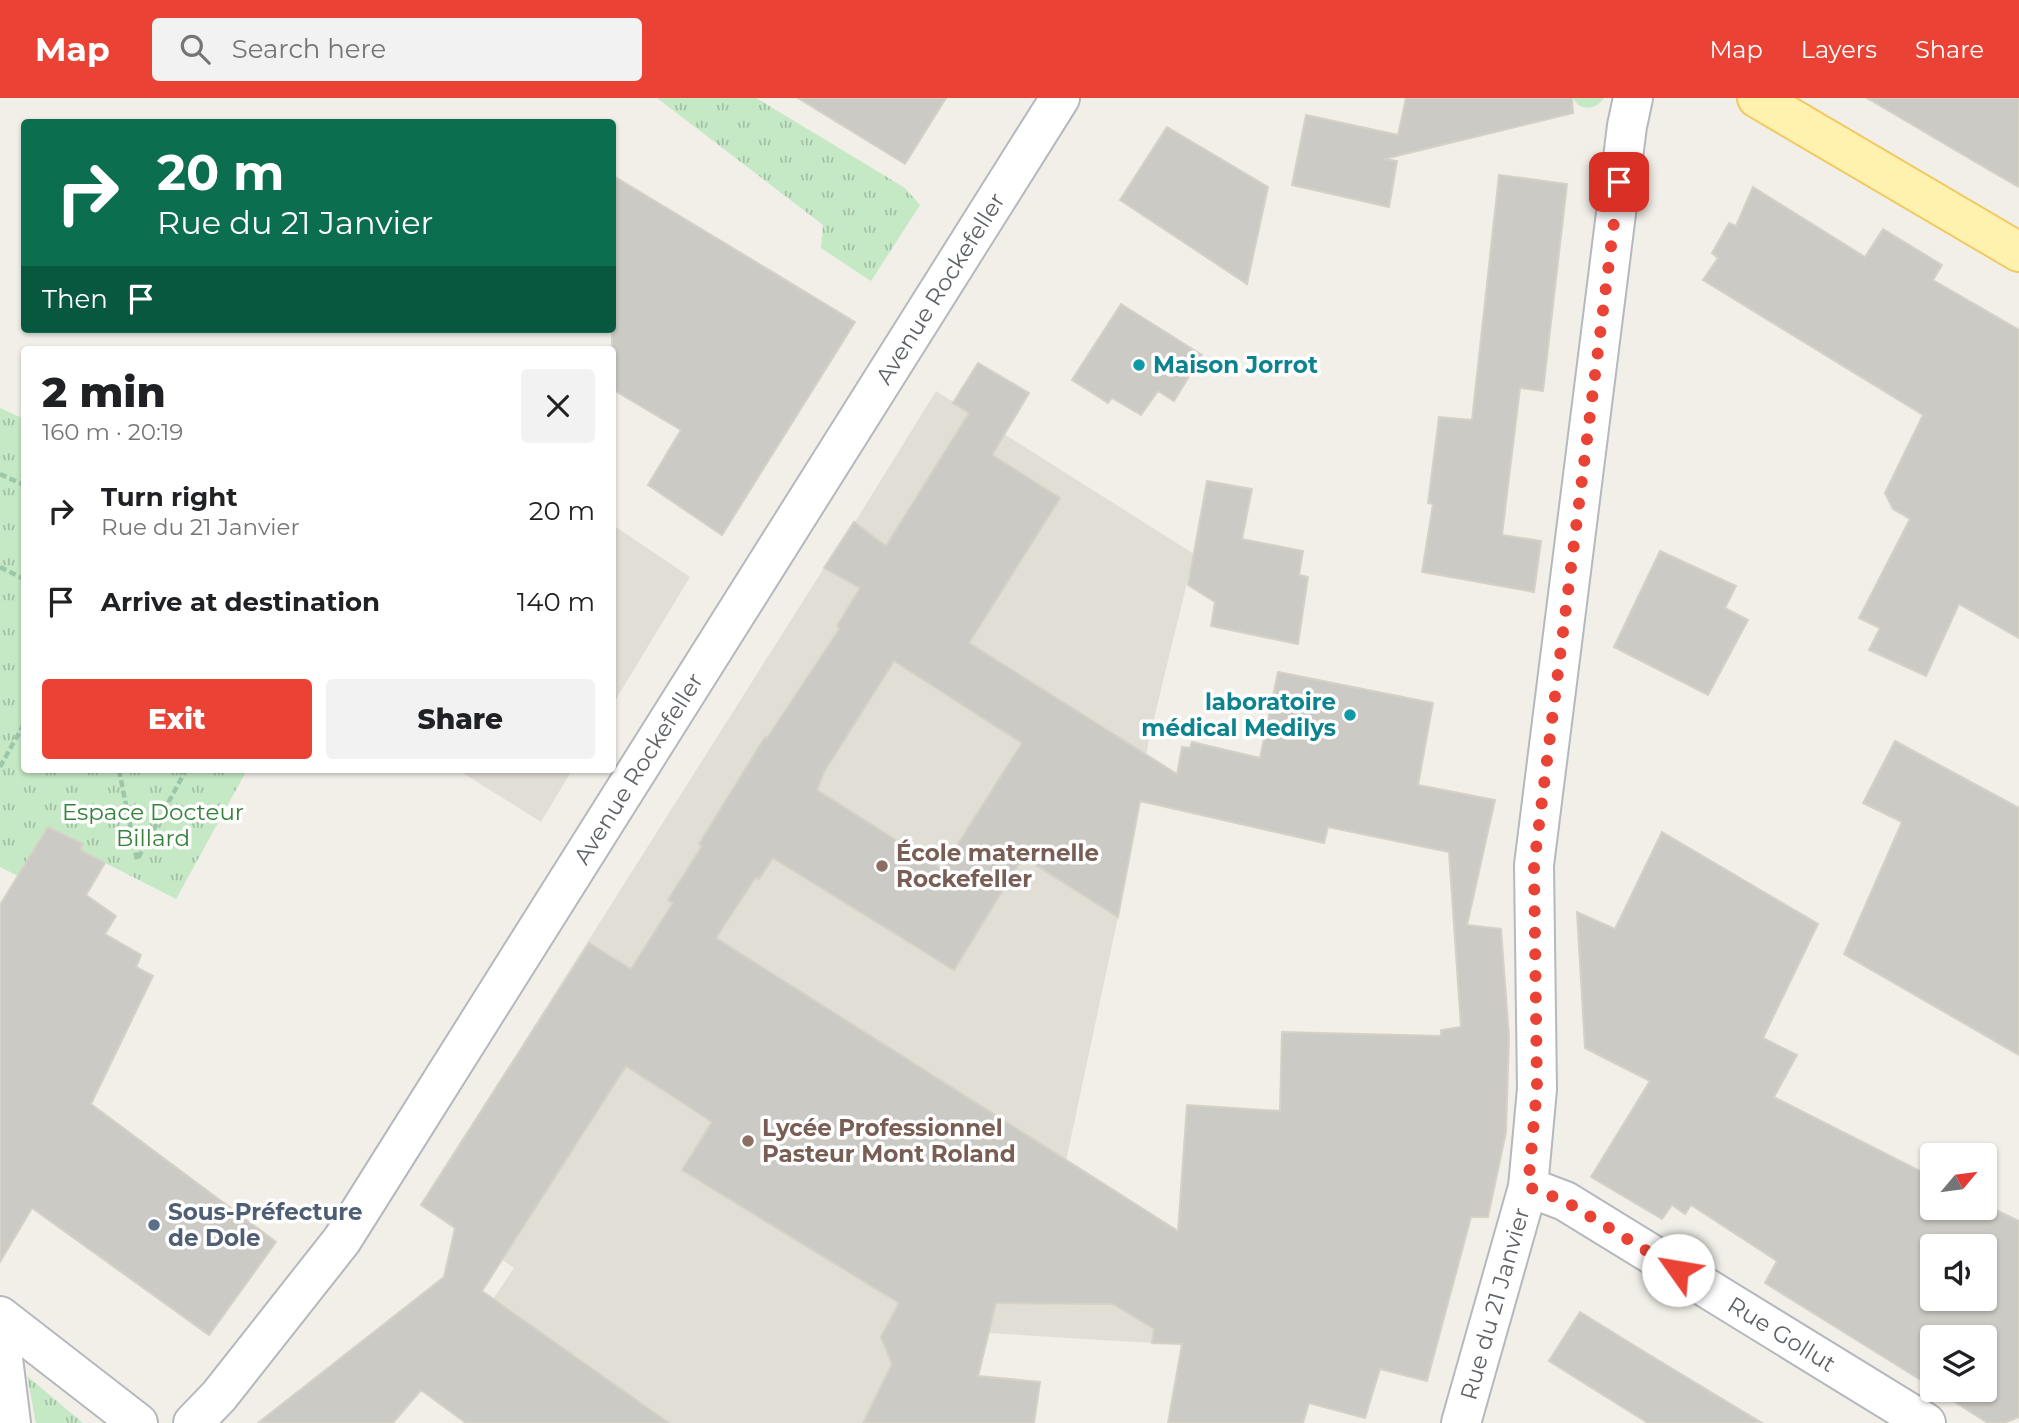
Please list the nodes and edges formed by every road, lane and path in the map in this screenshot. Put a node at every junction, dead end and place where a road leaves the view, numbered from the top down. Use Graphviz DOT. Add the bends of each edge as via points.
graph roads {
  1 [pos="1060,98"];
  2 [pos="1633,98"];
  3 [pos="1757,98"];
  4 [pos="2019,252"];
  5 [pos="0,474"];
  6 [pos="21,484"];
  7 [pos="0,567"];
  8 [pos="21,578"];
  9 [pos="21,729"];
  10 [pos="0,767"];
  11 [pos="120,773"];
  12 [pos="184,773"];
  13 [pos="1528,1187"];
  14 [pos="0,1316"];
  15 [pos="0,1334"];
  16 [pos="11,1423"];
  17 [pos="138,1423"];
  18 [pos="193,1423"];
  19 [pos="1461,1423"];
  20 [pos="1926,1423"];
  1 -- 18 [label="street, Avenue Rockefeller" via="342,1240"];
  2 -- 13 [label="street, Rue du 21 Janvier" via="1534,865 1537,1088"];
  3 -- 4 [label="main road"];
  5 -- 6 [label="path"];
  7 -- 8 [label="path"];
  9 -- 10 [label="path"];
  11 -- 12 [label="path" via="137,860"];
  13 -- 19 [label="street, Rue du 21 Janvier"];
  13 -- 20 [label="street, Rue Gollut" via="1565,1201"];
  14 -- 17 [label="street"];
  15 -- 16 [label="street"];
}
